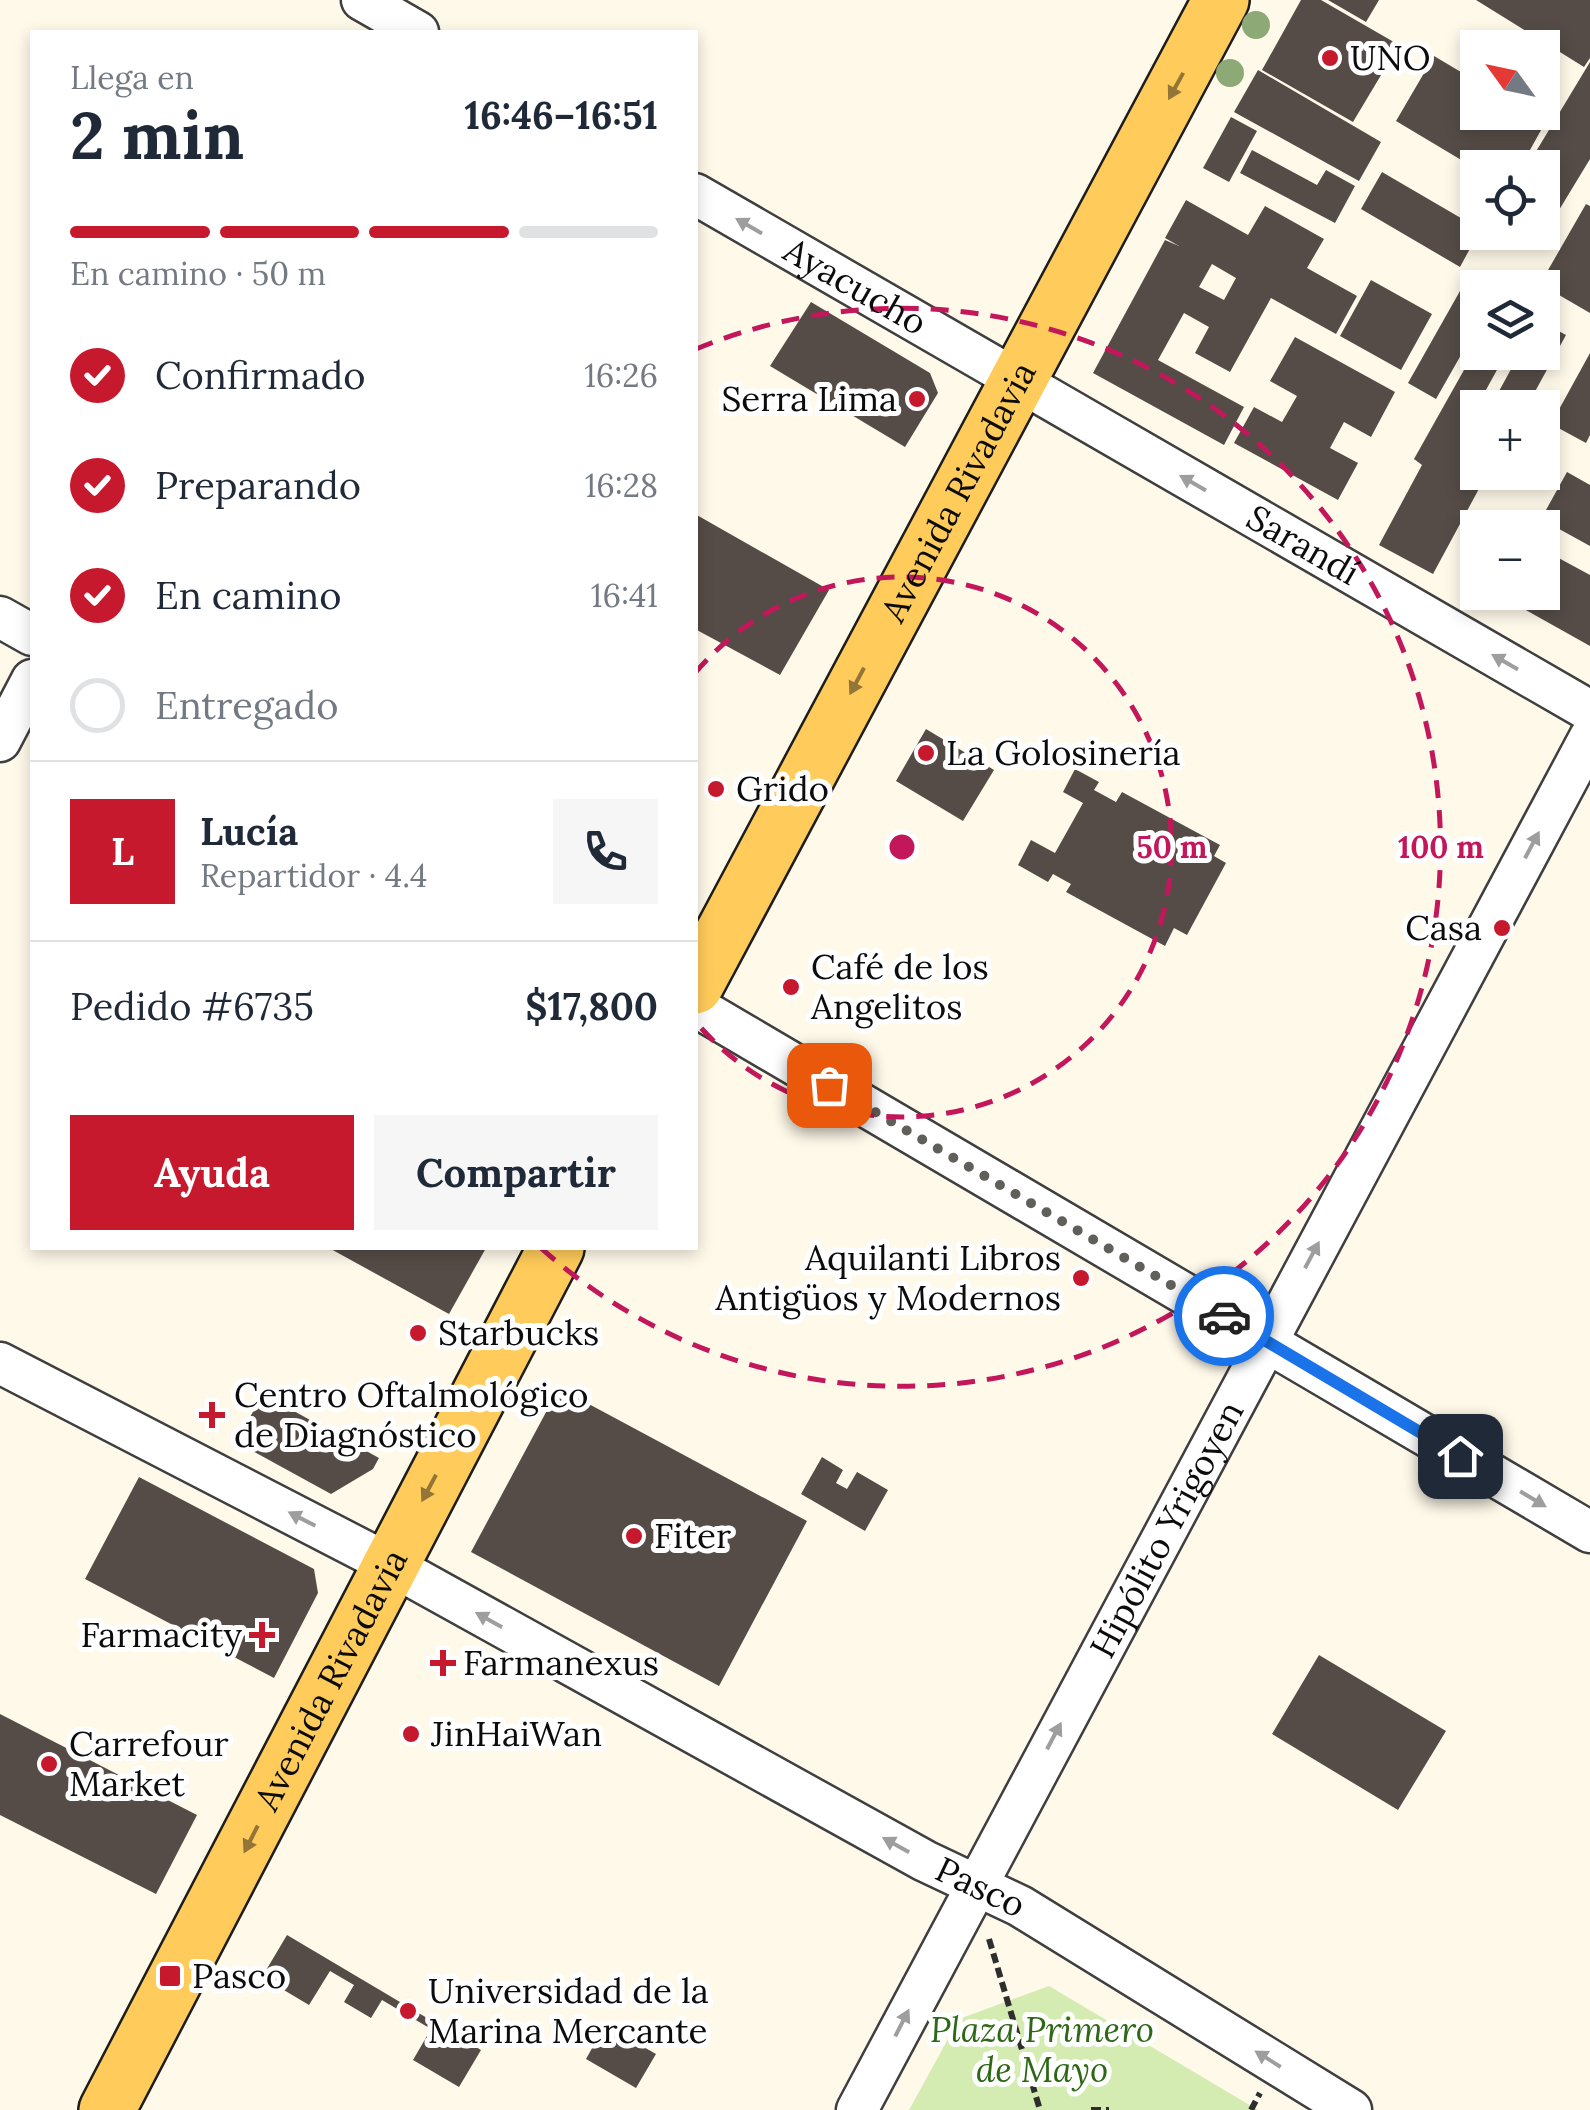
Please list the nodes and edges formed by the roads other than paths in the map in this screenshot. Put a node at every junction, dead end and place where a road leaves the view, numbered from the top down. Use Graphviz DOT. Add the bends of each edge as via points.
graph roads {
  1 [pos="1222,0"];
  2 [pos="377,11"];
  3 [pos="414,30"];
  4 [pos="698,196"];
  5 [pos="1015,380"];
  6 [pos="0,617"];
  7 [pos="30,634"];
  8 [pos="30,684"];
  9 [pos="1590,711"];
  10 [pos="1590,737"];
  11 [pos="0,741"];
  12 [pos="698,980"];
  13 [pos="698,1008"];
  14 [pos="555,1250"];
  15 [pos="1266,1340"];
  16 [pos="0,1363"];
  17 [pos="1590,1532"];
  18 [pos="389,1564"];
  19 [pos="973,1886"];
  20 [pos="106,2110"];
  21 [pos="857,2110"];
  22 [pos="1351,2110"];
  1 -- 5 [label="main road, Avenida Rivadavia, one-way"];
  2 -- 3 [label="street"];
  5 -- 4 [label="street, Ayacucho, one-way"];
  9 -- 5 [label="street, Sarandí, one-way"];
  5 -- 12 [label="main road, Avenida Rivadavia, one-way"];
  6 -- 7 [label="street"];
  8 -- 11 [label="street"];
  15 -- 10 [label="street, Hipólito Yrigoyen, one-way"];
  13 -- 15 [label="street"];
  14 -- 18 [label="main road, Avenida Rivadavia, one-way"];
  15 -- 17 [label="street, one-way"];
  19 -- 15 [label="street, Hipólito Yrigoyen, one-way"];
  18 -- 16 [label="street, Pasco, one-way"];
  19 -- 18 [label="street, Pasco, one-way"];
  18 -- 20 [label="main road, Avenida Rivadavia, one-way" via="246,1851"];
  21 -- 19 [label="street, Hipólito Yrigoyen, one-way"];
  22 -- 19 [label="street, Pasco, one-way" via="1020,1906"];
}
